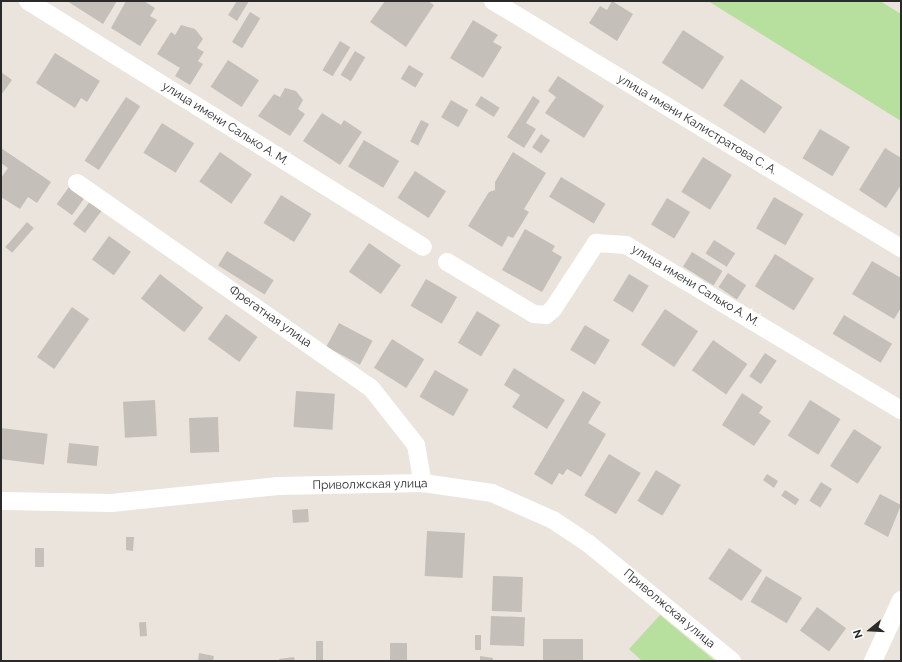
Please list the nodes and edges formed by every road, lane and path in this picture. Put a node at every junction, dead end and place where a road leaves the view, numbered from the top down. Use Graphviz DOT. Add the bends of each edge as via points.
graph roads {
  1 [pos="493,1"];
  2 [pos="40,4"];
  3 [pos="77,183"];
  4 [pos="423,247"];
  5 [pos="901,248"];
  6 [pos="447,262"];
  7 [pos="901,410"];
  8 [pos="423,483"];
  9 [pos="1,501"];
  10 [pos="901,600"];
  11 [pos="732,661"];
  12 [pos="873,661"];
  1 -- 5 [label="street, улица имени Калистратова С. А."];
  2 -- 4 [label="street, улица имени Салько А. М."];
  3 -- 8 [label="street, Фрегатная улица" via="372,388 416,445"];
  6 -- 7 [label="street, улица имени Салько А. М." via="534,314 546,315 553,309 596,243 626,244"];
  8 -- 9 [label="street, Приволжская улица" via="278,486 111,503"];
  8 -- 11 [label="street, Приволжская улица" via="492,493 553,520 589,544"];
  10 -- 12 [label="street"];
}
